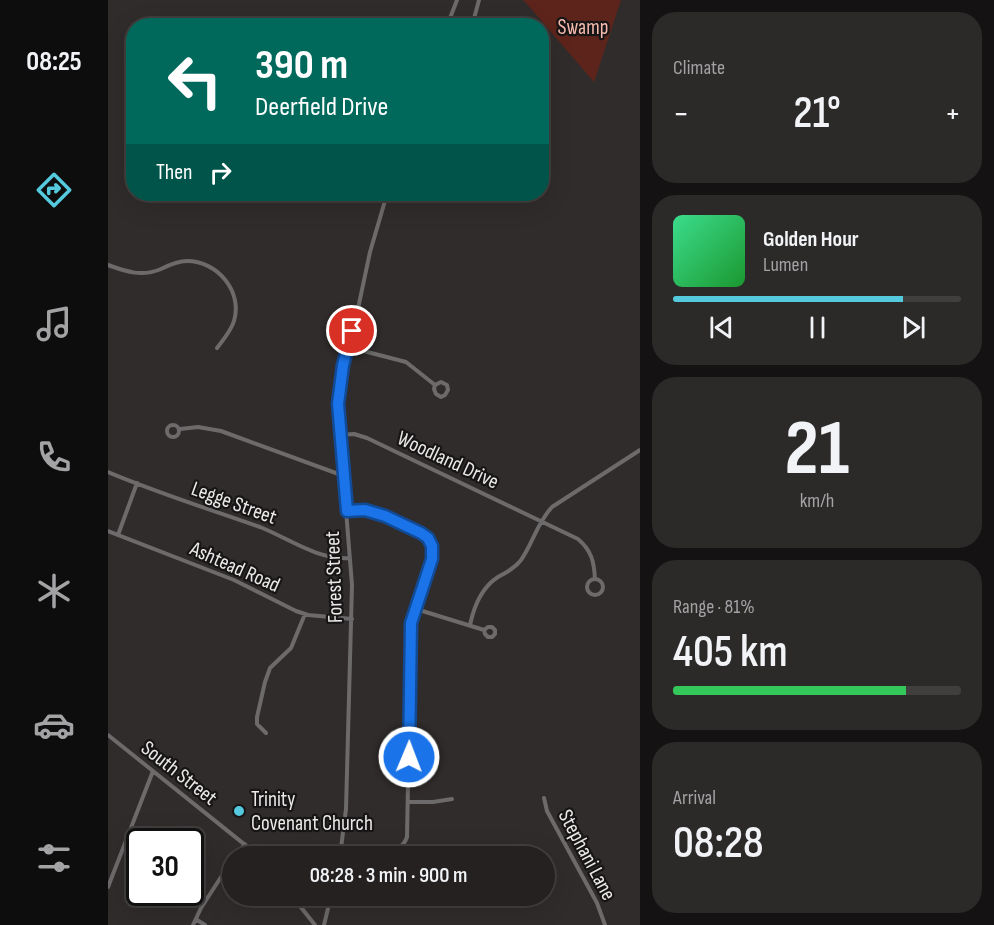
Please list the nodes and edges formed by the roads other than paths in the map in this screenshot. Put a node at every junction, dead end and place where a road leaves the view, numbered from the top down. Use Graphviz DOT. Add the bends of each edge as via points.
graph roads {
  1 [pos="457,0"];
  2 [pos="479,0"];
  3 [pos="450,18"];
  4 [pos="474,18"];
  5 [pos="385,201"];
  6 [pos="108,265"];
  7 [pos="348,347"];
  8 [pos="217,348"];
  9 [pos="435,385"];
  10 [pos="180,429"];
  11 [pos="340,435"];
  12 [pos="640,450"];
  13 [pos="108,472"];
  14 [pos="344,476"];
  15 [pos="137,483"];
  16 [pos="347,511"];
  17 [pos="542,520"];
  18 [pos="108,531"];
  19 [pos="118,535"];
  20 [pos="350,558"];
  21 [pos="594,579"];
  22 [pos="416,609"];
  23 [pos="305,614"];
  24 [pos="352,619"];
  25 [pos="470,624"];
  26 [pos="484,630"];
  27 [pos="266,733"];
  28 [pos="108,735"];
  29 [pos="153,771"];
  30 [pos="544,798"];
  31 [pos="452,799"];
  32 [pos="408,802"];
  33 [pos="245,844"];
  34 [pos="247,846"];
  35 [pos="342,846"];
  36 [pos="402,846"];
  37 [pos="222,876"];
  38 [pos="108,887"];
  39 [pos="300,906"];
  40 [pos="329,906"];
  41 [pos="197,920"];
  42 [pos="193,925"];
  43 [pos="206,925"];
  44 [pos="315,925"];
  45 [pos="324,925"];
  46 [pos="605,925"];
  1 -- 3 [label="street"];
  2 -- 4 [label="street"];
  5 -- 7 [label="street, Forest Street"];
  6 -- 8 [label="street" via="141,274 186,261 215,270 229,285 235,308 232,326"];
  7 -- 9 [label="street" via="404,362"];
  7 -- 11 [label="street, Forest Street" via="341,374"];
  10 -- 14 [label="street" via="221,431"];
  11 -- 14 [label="street, Forest Street"];
  11 -- 17 [label="street, Woodland Drive" via="367,438"];
  12 -- 17 [label="street" via="558,502"];
  13 -- 15 [label="street, Legge Street"];
  14 -- 16 [label="street, Forest Street"];
  15 -- 19 [label="street"];
  15 -- 20 [label="street, Legge Street" via="259,527 316,553 336,559"];
  16 -- 20 [label="street, Forest Street"];
  16 -- 22 [label="street" via="380,513 430,540 432,555"];
  17 -- 21 [label="street, Woodland Drive" via="586,546 594,564"];
  17 -- 25 [label="street" via="519,562 485,589"];
  18 -- 19 [label="street, Ashtead Road"];
  19 -- 23 [label="street, Ashtead Road" via="234,580"];
  20 -- 24 [label="street, Forest Street"];
  21 -- 21 [label="street" via="588,588 598,594 603,584"];
  22 -- 25 [label="street"];
  22 -- 32 [label="street" via="411,632"];
  23 -- 24 [label="street, Ashtead Road"];
  23 -- 27 [label="street" via="291,648 270,668 265,682 257,724"];
  24 -- 35 [label="street, Forest Street"];
  25 -- 26 [label="street"];
  28 -- 29 [label="street, South Street"];
  29 -- 33 [label="street, South Street"];
  29 -- 38 [label="street"];
  30 -- 46 [label="street, Stephani Lane"];
  31 -- 32 [label="street"];
  32 -- 36 [label="street" via="408,835"];
  33 -- 34 [label="street, South Street"];
  37 -- 41 [label="street"];
  39 -- 44 [label="street"];
  40 -- 45 [label="street"];
  41 -- 42 [label="street"];
  41 -- 43 [label="street"];
}
